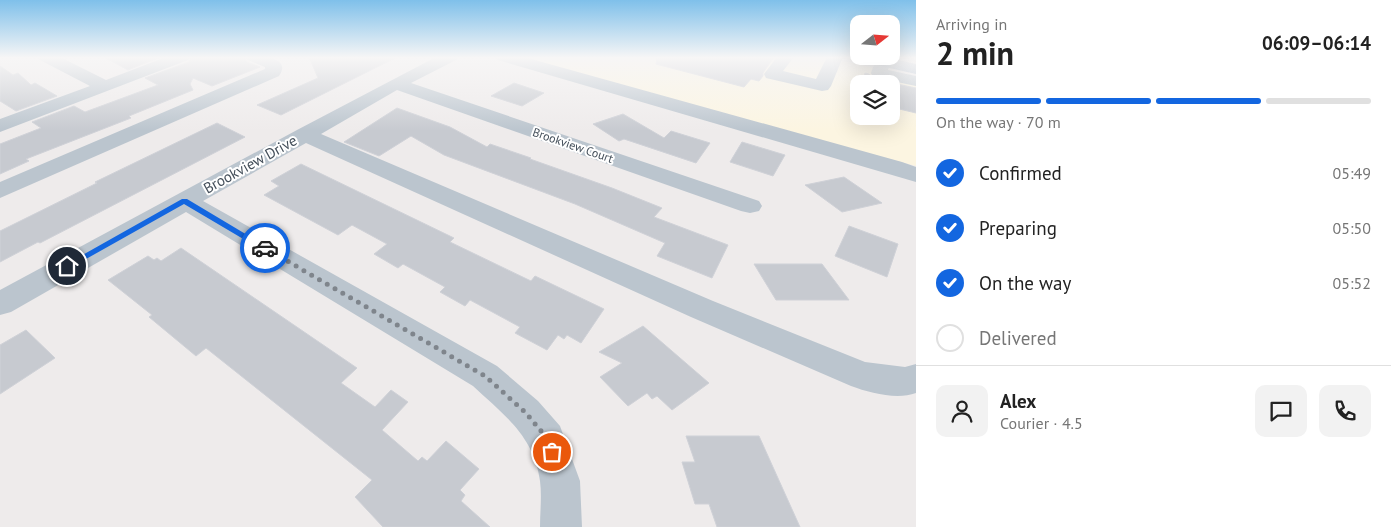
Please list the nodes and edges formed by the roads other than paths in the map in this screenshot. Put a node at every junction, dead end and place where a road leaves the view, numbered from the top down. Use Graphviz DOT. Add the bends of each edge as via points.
graph roads {
  1 [pos="95,82"];
  2 [pos="116,82"];
  3 [pos="251,82"];
  4 [pos="400,82"];
  5 [pos="589,82"];
  6 [pos="804,82"];
  7 [pos="824,82"];
  8 [pos="396,84"];
  9 [pos="104,86"];
  10 [pos="0,126"];
  11 [pos="304,134"];
  12 [pos="916,175"];
  13 [pos="0,192"];
  14 [pos="184,201"];
  15 [pos="750,206"];
  16 [pos="0,304"];
  17 [pos="916,378"];
  18 [pos="560,527"];
  1 -- 9 [label="street"];
  2 -- 9 [label="street"];
  3 -- 13 [label="street"];
  4 -- 8 [label="street, Brookview Drive"];
  5 -- 12 [label="street" via="894,166"];
  6 -- 7 [label="street" via="822,86"];
  8 -- 11 [label="street, Brookview Drive"];
  8 -- 15 [label="street, Brookview Court"];
  9 -- 10 [label="street"];
  11 -- 14 [label="street, Brookview Drive"];
  11 -- 17 [label="street" via="862,376 906,382"];
  14 -- 16 [label="street, Brookview Drive"];
  14 -- 18 [label="street" via="485,376 525,412 547,438 560,481"];
}
